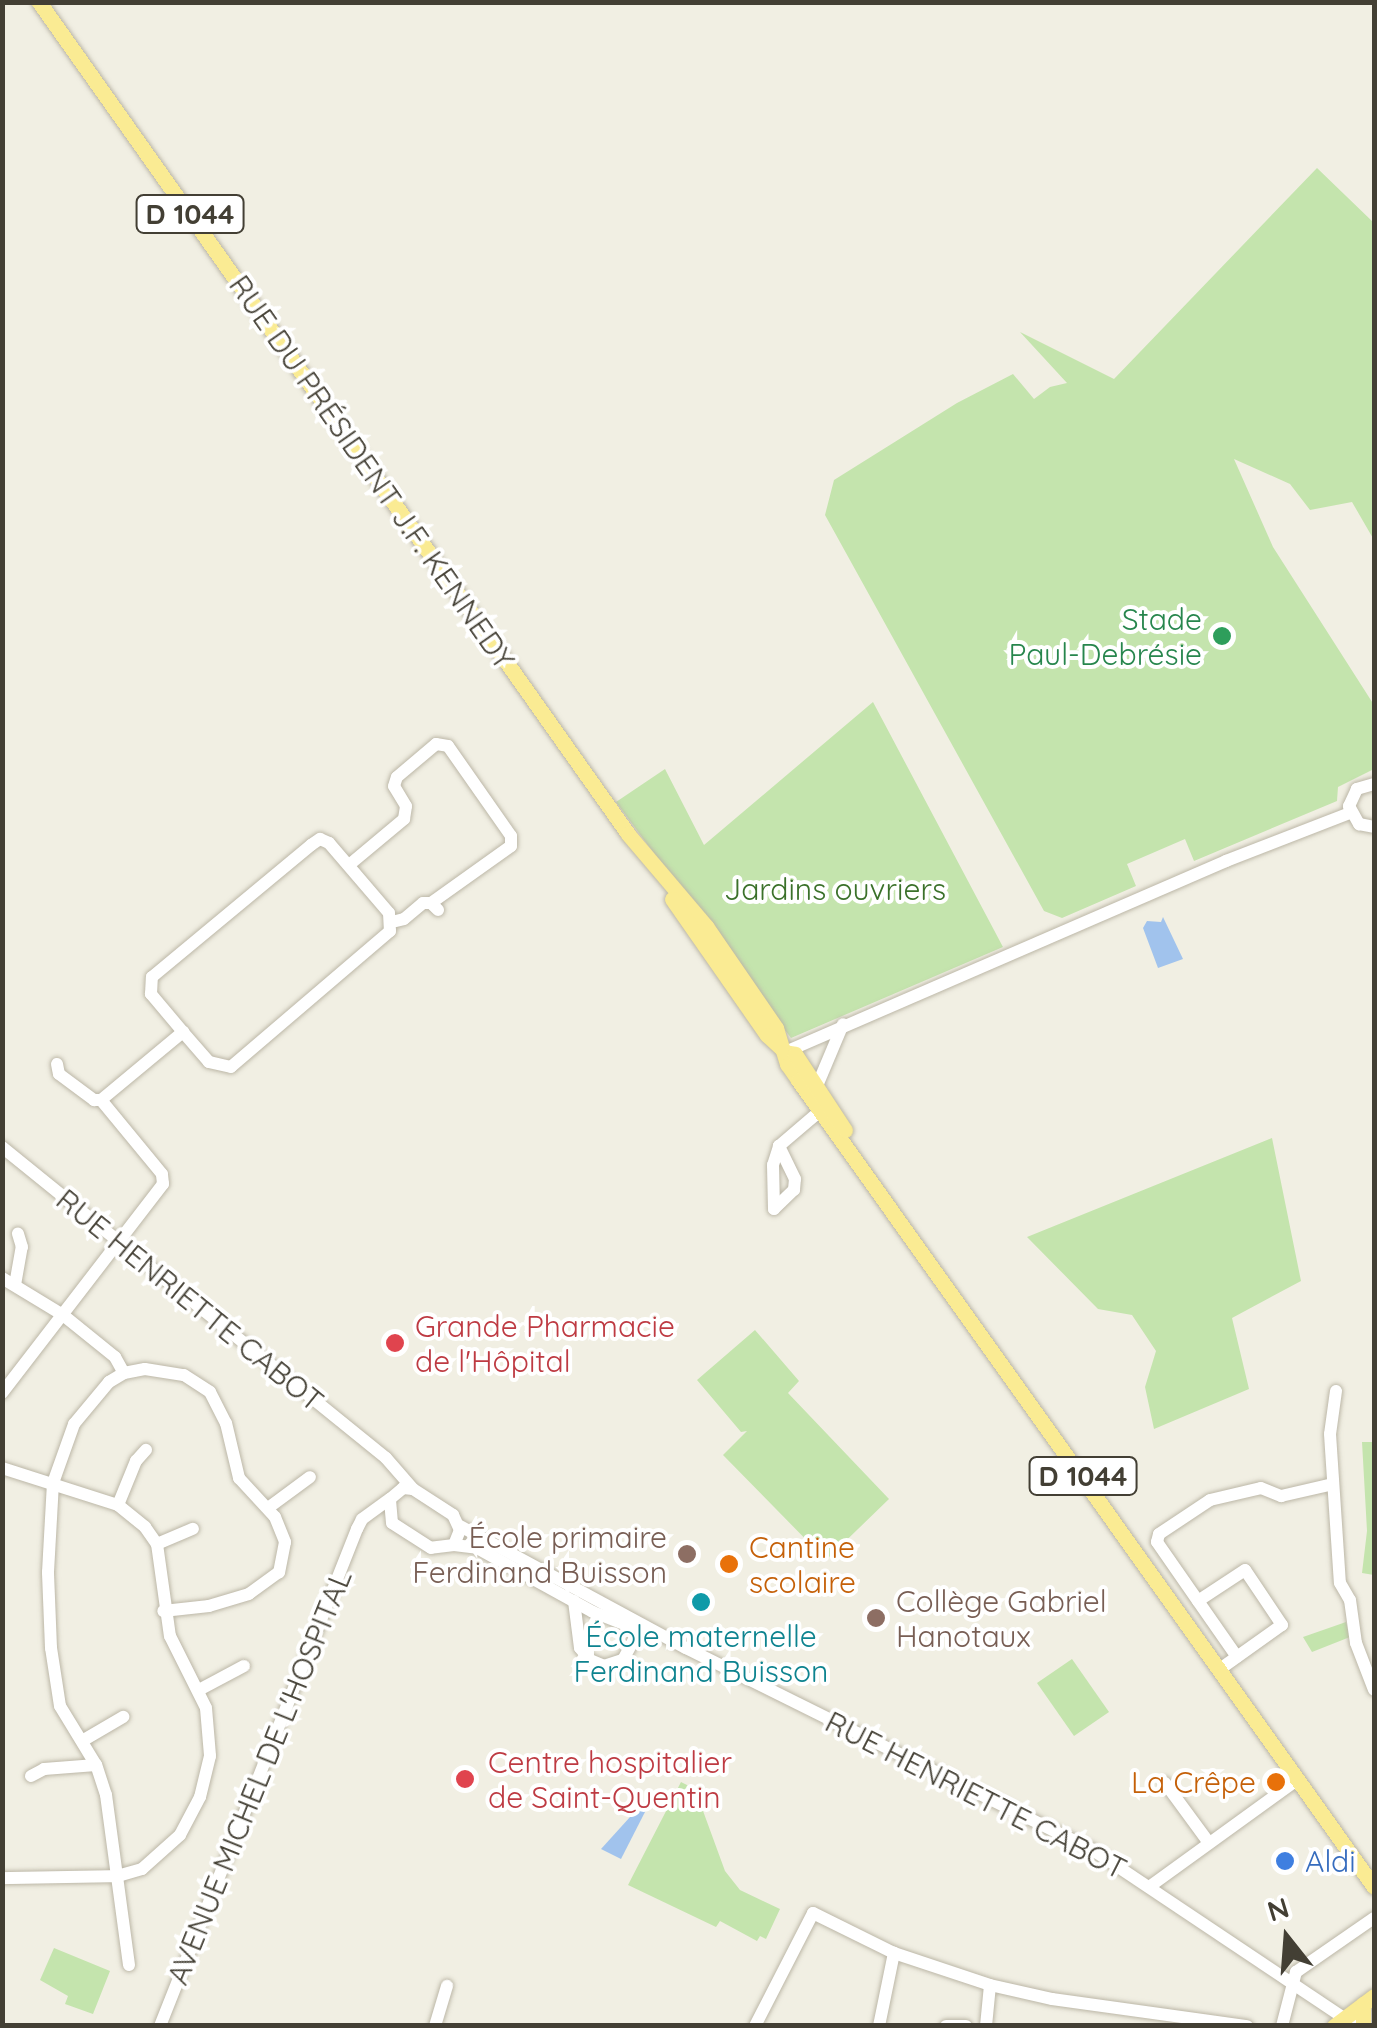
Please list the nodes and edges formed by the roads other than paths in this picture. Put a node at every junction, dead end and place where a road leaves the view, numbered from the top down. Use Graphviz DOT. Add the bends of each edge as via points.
graph roads {
  1 [pos="39,2"];
  2 [pos="1374,784"];
  3 [pos="1350,813"];
  4 [pos="1374,826"];
  5 [pos="348,865"];
  6 [pos="392,922"];
  7 [pos="844,1024"];
  8 [pos="183,1032"];
  9 [pos="786,1052"];
  10 [pos="57,1064"];
  11 [pos="816,1086"];
  12 [pos="101,1100"];
  13 [pos="824,1107"];
  14 [pos="2,1146"];
  15 [pos="779,1146"];
  16 [pos="18,1234"];
  17 [pos="120,1243"];
  18 [pos="9,1282"];
  19 [pos="63,1315"];
  20 [pos="124,1372"];
  21 [pos="5,1384"];
  22 [pos="1336,1391"];
  23 [pos="146,1450"];
  24 [pos="378,1453"];
  25 [pos="2,1468"];
  26 [pos="310,1477"];
  27 [pos="54,1483"];
  28 [pos="1333,1484"];
  29 [pos="413,1490"];
  30 [pos="391,1497"];
  31 [pos="118,1505"];
  32 [pos="268,1508"];
  33 [pos="392,1523"];
  34 [pos="460,1526"];
  35 [pos="193,1530"];
  36 [pos="358,1530"];
  37 [pos="157,1544"];
  38 [pos="454,1544"];
  39 [pos="574,1601"];
  40 [pos="1198,1602"];
  41 [pos="163,1611"];
  42 [pos="624,1615"];
  43 [pos="639,1630"];
  44 [pos="686,1648"];
  45 [pos="1237,1657"];
  46 [pos="244,1666"];
  47 [pos="1220,1669"];
  48 [pos="199,1690"];
  49 [pos="1374,1690"];
  50 [pos="123,1717"];
  51 [pos="82,1742"];
  52 [pos="96,1765"];
  53 [pos="31,1776"];
  54 [pos="1298,1779"];
  55 [pos="1165,1782"];
  56 [pos="1209,1843"];
  57 [pos="118,1876"];
  58 [pos="2,1878"];
  59 [pos="1149,1886"];
  60 [pos="1374,1886"];
  61 [pos="1374,1918"];
  62 [pos="894,1953"];
  63 [pos="129,1965"];
  64 [pos="1291,1982"];
  65 [pos="990,1985"];
  66 [pos="448,1986"];
  67 [pos="1369,2000"];
  68 [pos="1156,2019"];
  69 [pos="1349,2024"];
  70 [pos="160,2026"];
  71 [pos="435,2026"];
  72 [pos="755,2026"];
  73 [pos="879,2026"];
  74 [pos="946,2026"];
  75 [pos="966,2026"];
  76 [pos="986,2026"];
  77 [pos="1248,2026"];
  78 [pos="1282,2026"];
  79 [pos="1326,2026"];
  1 -- 9 [label="main road, RUE DU PRÉSIDENT J.F. KENNEDY / D 1044" via="636,844 706,926"];
  2 -- 3 [label="street" via="1353,794"];
  3 -- 4 [label="street" via="1359,824"];
  3 -- 7 [label="street"];
  5 -- 6 [label="street"];
  5 -- 6 [label="street" via="404,819 397,777 436,744 448,746 511,836 511,846 434,907"];
  5 -- 8 [label="street" via="320,838 152,976 150,994"];
  6 -- 8 [label="street" via="390,931 231,1067 209,1062"];
  7 -- 9 [label="street"];
  7 -- 11 [label="street"];
  8 -- 12 [label="street"];
  9 -- 11 [label="main road, RUE DU PRÉSIDENT J.F. KENNEDY / D 1044" via="795,1054"];
  9 -- 13 [label="main road, RUE DU PRÉSIDENT J.F. KENNEDY / D 1044" via="787,1064"];
  10 -- 12 [label="street" via="59,1074"];
  11 -- 13 [label="main road, RUE DU PRÉSIDENT J.F. KENNEDY / D 1044"];
  12 -- 17 [label="street" via="163,1179"];
  13 -- 15 [label="street"];
  13 -- 47 [label="main road, RUE DU PRÉSIDENT J.F. KENNEDY / D 1044"];
  14 -- 17 [label="street, RUE HENRIETTE CABOT"];
  16 -- 18 [label="street" via="22,1247"];
  17 -- 19 [label="street"];
  17 -- 24 [label="street, RUE HENRIETTE CABOT"];
  18 -- 19 [label="street"];
  19 -- 20 [label="street"];
  19 -- 21 [label="street"];
  20 -- 27 [label="street" via="93,1397 74,1424"];
  20 -- 32 [label="street" via="170,1371 210,1392 226,1423 239,1478"];
  22 -- 28 [label="street"];
  23 -- 31 [label="street"];
  24 -- 29 [label="street, RUE HENRIETTE CABOT"];
  24 -- 30 [label="street" via="389,1472"];
  25 -- 27 [label="street"];
  26 -- 32 [label="street"];
  27 -- 31 [label="street"];
  27 -- 51 [label="street" via="51,1648 60,1706"];
  28 -- 40 [label="street" via="1280,1496 1261,1488 1210,1500 1159,1534"];
  28 -- 49 [label="street" via="1340,1583"];
  29 -- 30 [label="street"];
  29 -- 34 [label="street, RUE HENRIETTE CABOT" via="453,1514"];
  30 -- 33 [label="street"];
  30 -- 36 [label="street, AVENUE MICHEL DE L'HOSPITAL"];
  31 -- 37 [label="street"];
  32 -- 41 [label="street" via="285,1542 279,1572 269,1583 231,1601"];
  33 -- 36 [label="street, AVENUE MICHEL DE L'HOSPITAL"];
  33 -- 38 [label="street, RUE HENRIETTE CABOT" via="432,1548"];
  34 -- 38 [label="street"];
  34 -- 42 [label="street, RUE HENRIETTE CABOT"];
  35 -- 37 [label="street"];
  36 -- 70 [label="street, AVENUE MICHEL DE L'HOSPITAL"];
  37 -- 41 [label="street"];
  38 -- 39 [label="street, RUE HENRIETTE CABOT" via="477,1548"];
  39 -- 42 [label="street"];
  39 -- 43 [label="street, RUE HENRIETTE CABOT"];
  39 -- 43 [label="street" via="580,1648 590,1660 604,1666 623,1660"];
  40 -- 45 [label="street"];
  40 -- 45 [label="street" via="1245,1570 1275,1610 1282,1626"];
  41 -- 48 [label="street" via="174,1648"];
  42 -- 44 [label="street, RUE HENRIETTE CABOT"];
  43 -- 44 [label="street, RUE HENRIETTE CABOT"];
  44 -- 59 [label="street, RUE HENRIETTE CABOT" via="1066,1836"];
  45 -- 47 [label="street"];
  46 -- 48 [label="street"];
  47 -- 54 [label="main road, RUE DU PRÉSIDENT J.F. KENNEDY / D 1044"];
  48 -- 57 [label="street" via="210,1727 200,1797 164,1851 142,1869"];
  50 -- 51 [label="street"];
  51 -- 52 [label="street"];
  52 -- 53 [label="street"];
  52 -- 57 [label="street"];
  54 -- 56 [label="street"];
  54 -- 60 [label="main road, RUE DU PRÉSIDENT J.F. KENNEDY / D 1044"];
  55 -- 56 [label="street"];
  56 -- 59 [label="street"];
  57 -- 58 [label="street"];
  57 -- 63 [label="street"];
  59 -- 64 [label="street, RUE HENRIETTE CABOT"];
  61 -- 64 [label="street"];
  62 -- 65 [label="street"];
  62 -- 72 [label="street" via="813,1913"];
  62 -- 73 [label="street"];
  64 -- 69 [label="street, RUE HENRIETTE CABOT"];
  64 -- 78 [label="street"];
  65 -- 68 [label="street"];
  65 -- 76 [label="street"];
  66 -- 71 [label="street"];
  67 -- 69 [label="main road"];
  68 -- 77 [label="street"];
  69 -- 79 [label="main road"];
  74 -- 75 [label="street"];
}
